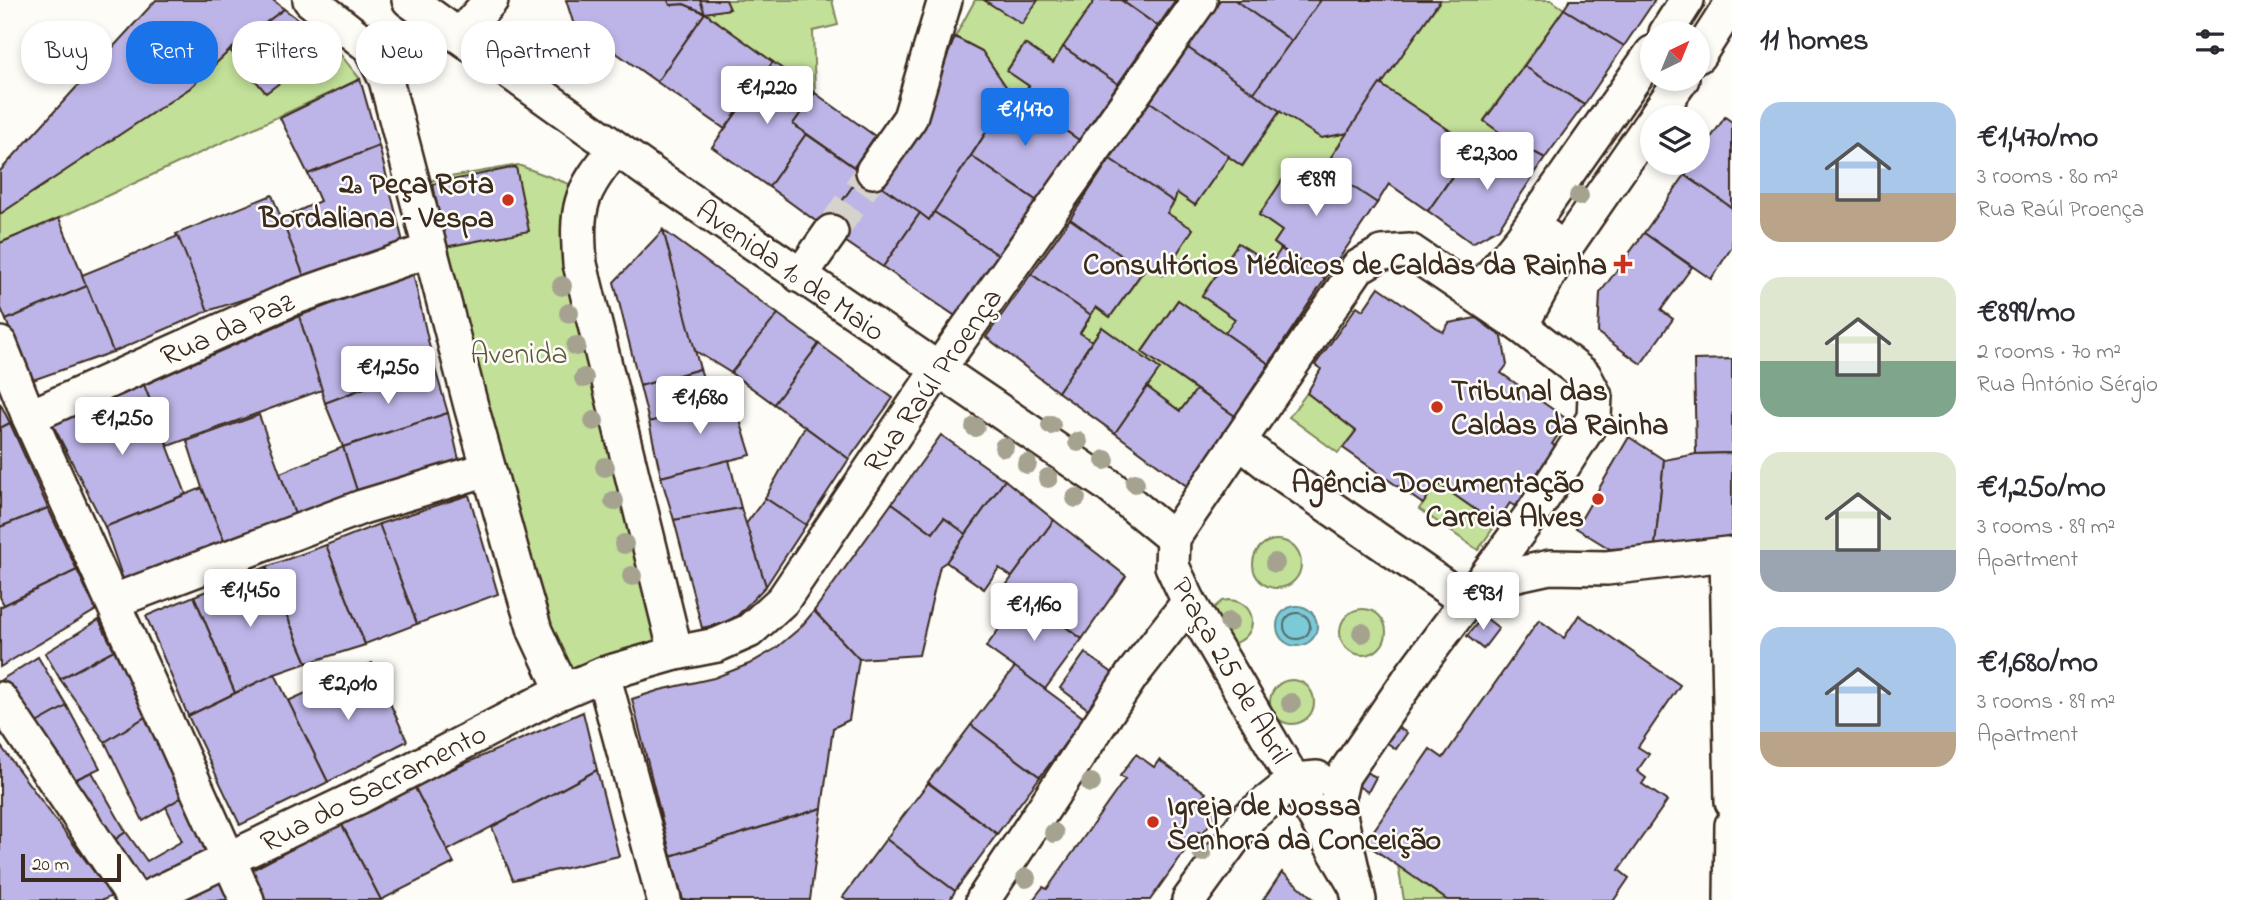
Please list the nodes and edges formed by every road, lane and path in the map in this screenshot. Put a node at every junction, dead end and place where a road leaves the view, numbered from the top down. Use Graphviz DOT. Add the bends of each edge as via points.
graph roads {
  1 [pos="310,0"];
  2 [pos="409,0"];
  3 [pos="491,0"];
  4 [pos="944,0"];
  5 [pos="1200,0"];
  6 [pos="1687,0"];
  7 [pos="1710,0"];
  8 [pos="1732,3"];
  9 [pos="1674,21"];
  10 [pos="1695,21"];
  11 [pos="459,36"];
  12 [pos="1710,37"];
  13 [pos="1640,70"];
  14 [pos="1648,91"];
  15 [pos="1640,139"];
  16 [pos="616,149"];
  17 [pos="873,171"];
  18 [pos="831,232"];
  19 [pos="430,250"];
  20 [pos="800,276"];
  21 [pos="1498,310"];
  22 [pos="2,357"];
  23 [pos="938,370"];
  24 [pos="29,417"];
  25 [pos="1239,440"];
  26 [pos="488,469"];
  27 [pos="1172,552"];
  28 [pos="1474,592"];
  29 [pos="114,601"];
  30 [pos="1189,601"];
  31 [pos="676,653"];
  32 [pos="603,674"];
  33 [pos="563,691"];
  34 [pos="0,699"];
  35 [pos="1343,776"];
  36 [pos="1295,780"];
  37 [pos="1732,802"];
  38 [pos="1732,825"];
  39 [pos="230,859"];
  40 [pos="1357,893"];
  41 [pos="135,900"];
  42 [pos="143,900"];
  43 [pos="247,900"];
  44 [pos="664,900"];
  45 [pos="983,900"];
  46 [pos="1189,900"];
  47 [pos="1731,900"];
  1 -- 19 [label="street" via="370,47 386,80"];
  2 -- 11 [label="street, Avenida 1º de Maio"];
  3 -- 11 [label="street"];
  4 -- 17 [label="street" via="910,118"];
  5 -- 23 [label="street, Rua Raúl Proença"];
  6 -- 9 [label="street"];
  7 -- 10 [label="street"];
  8 -- 12 [label="street"];
  11 -- 16 [label="street, Avenida 1º de Maio"];
  13 -- 21 [label="street" via="1522,239"];
  14 -- 21 [label="street"];
  15 -- 21 [label="street" via="1556,261"];
  16 -- 20 [label="street, Avenida 1º de Maio"];
  16 -- 31 [label="street" via="585,190 577,223 580,264"];
  18 -- 20 [label="street"];
  19 -- 24 [label="street, Rua da Paz" via="293,298"];
  19 -- 26 [label="street"];
  20 -- 23 [label="street, Avenida 1º de Maio"];
  21 -- 25 [label="street, Praça 25 de Abril" via="1410,251 1382,253 1358,267"];
  21 -- 28 [label="street, Praça 25 de Abril" via="1584,375 1595,396 1594,418 1522,530"];
  22 -- 24 [label="street"];
  23 -- 27 [label="street, Avenida 1º de Maio" via="1108,485"];
  23 -- 31 [label="street, Rua Raúl Proença" via="783,600 749,631 717,646"];
  24 -- 29 [label="street"];
  25 -- 27 [label="street, Praça 25 de Abril"];
  25 -- 28 [label="street" via="1282,474"];
  26 -- 29 [label="street" via="362,507"];
  26 -- 33 [label="street" via="535,631"];
  27 -- 30 [label="street, Praça 25 de Abril"];
  28 -- 35 [label="street, Praça 25 de Abril"];
  28 -- 37 [label="street" via="1550,568 1607,568 1727,554"];
  29 -- 39 [label="street"];
  30 -- 36 [label="street, Praça 25 de Abril"];
  30 -- 45 [label="street" via="1132,675"];
  31 -- 32 [label="street, Rua Raúl Proença"];
  32 -- 33 [label="street, Rua do Sacramento"];
  32 -- 44 [label="street"];
  33 -- 39 [label="street, Rua do Sacramento"];
  34 -- 41 [label="street"];
  35 -- 36 [label="street, Praça 25 de Abril"];
  35 -- 40 [label="street, Praça 25 de Abril" via="1336,802"];
  36 -- 40 [label="street, Praça 25 de Abril"];
  36 -- 46 [label="street" via="1250,816"];
  38 -- 47 [label="street"];
  39 -- 42 [label="street, Rua do Sacramento"];
  39 -- 43 [label="street"];
}
